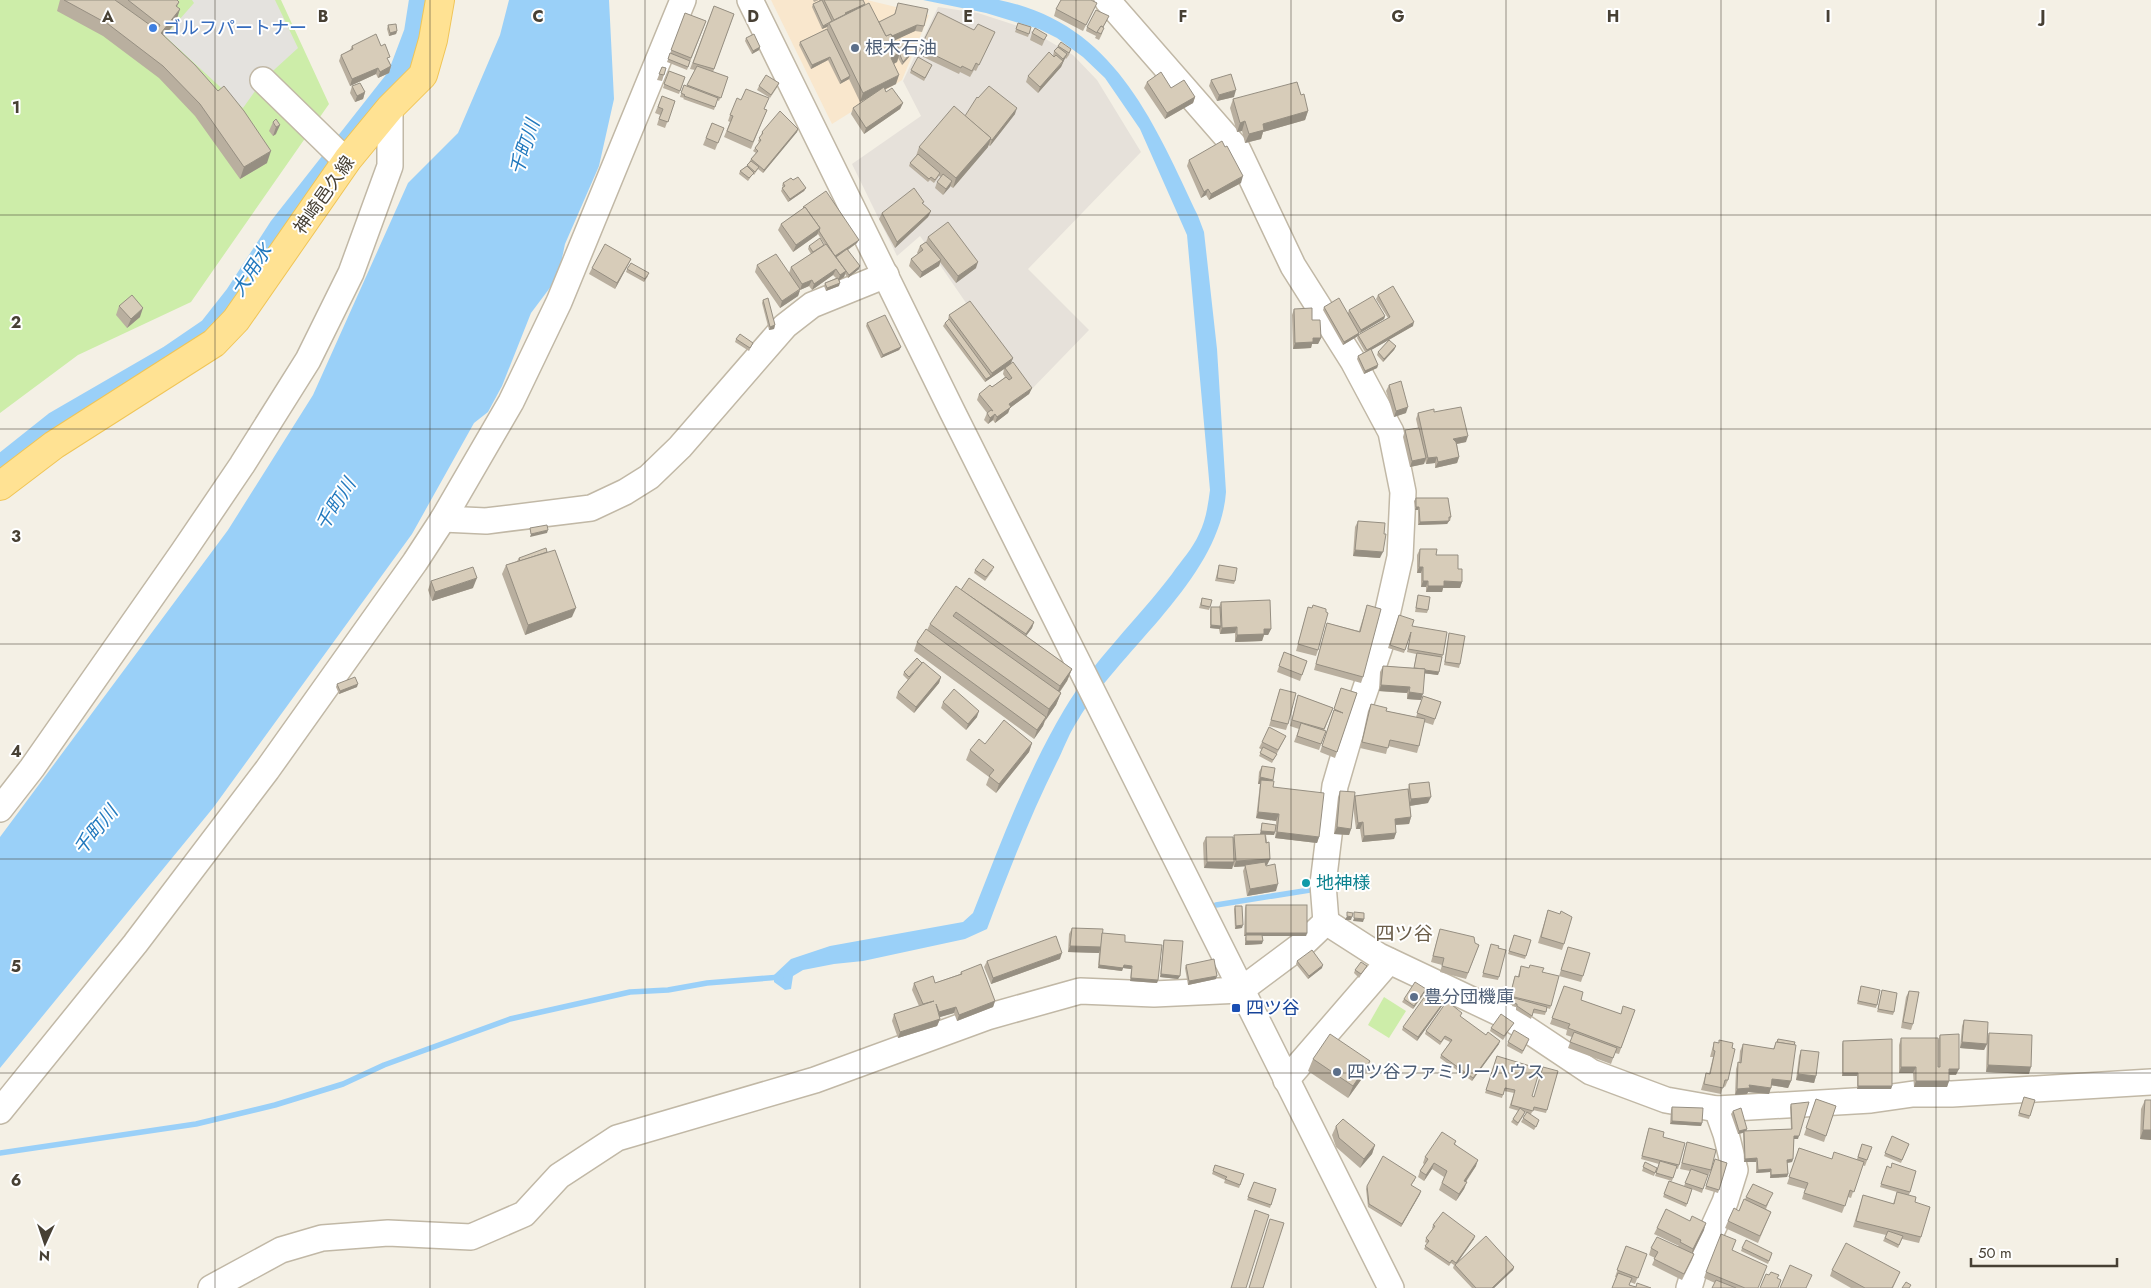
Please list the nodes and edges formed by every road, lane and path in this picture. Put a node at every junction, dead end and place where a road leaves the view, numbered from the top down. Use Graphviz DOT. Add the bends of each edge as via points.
graph roads {
  1 [pos="440,0"];
  2 [pos="683,0"];
  3 [pos="750,0"];
  4 [pos="1107,0"];
  5 [pos="263,80"];
  6 [pos="390,108"];
  7 [pos="340,154"];
  8 [pos="886,275"];
  9 [pos="0,486"];
  10 [pos="444,519"];
  11 [pos="0,809"];
  12 [pos="1326,922"];
  13 [pos="1389,961"];
  14 [pos="1241,990"];
  15 [pos="1286,1080"];
  16 [pos="2151,1082"];
  17 [pos="1717,1109"];
  18 [pos="0,1111"];
  19 [pos="210,1288"];
  20 [pos="1390,1288"];
  21 [pos="1689,1288"];
  1 -- 6 [label="main road, 神崎邑久線" via="423,75"];
  2 -- 10 [label="street" via="559,302 512,402"];
  3 -- 8 [label="street"];
  4 -- 12 [label="street" via="1238,150 1293,266 1353,362 1391,432 1403,492 1400,557 1380,646 1335,786 1323,884"];
  5 -- 7 [label="street"];
  6 -- 7 [label="main road, 神崎邑久線"];
  6 -- 11 [label="street" via="390,166 351,273 308,360 183,552"];
  7 -- 9 [label="main road, 神崎邑久線" via="236,320 214,343 54,445"];
  8 -- 10 [label="street" via="812,306 786,326 680,447 649,477 625,492 591,508 486,520"];
  8 -- 14 [label="street"];
  10 -- 18 [label="street" via="267,770 135,944"];
  12 -- 13 [label="street"];
  12 -- 14 [label="street" via="1304,944"];
  13 -- 15 [label="street"];
  13 -- 17 [label="street" via="1510,1018 1591,1072 1666,1100"];
  14 -- 15 [label="street"];
  14 -- 19 [label="street" via="1154,994 1080,991 987,1017 815,1080 617,1138 559,1176 524,1214 471,1237 388,1234 322,1238 281,1250"];
  15 -- 20 [label="street"];
  16 -- 17 [label="street" via="1913,1094 1871,1100"];
  17 -- 21 [label="street" via="1735,1170"];
}
